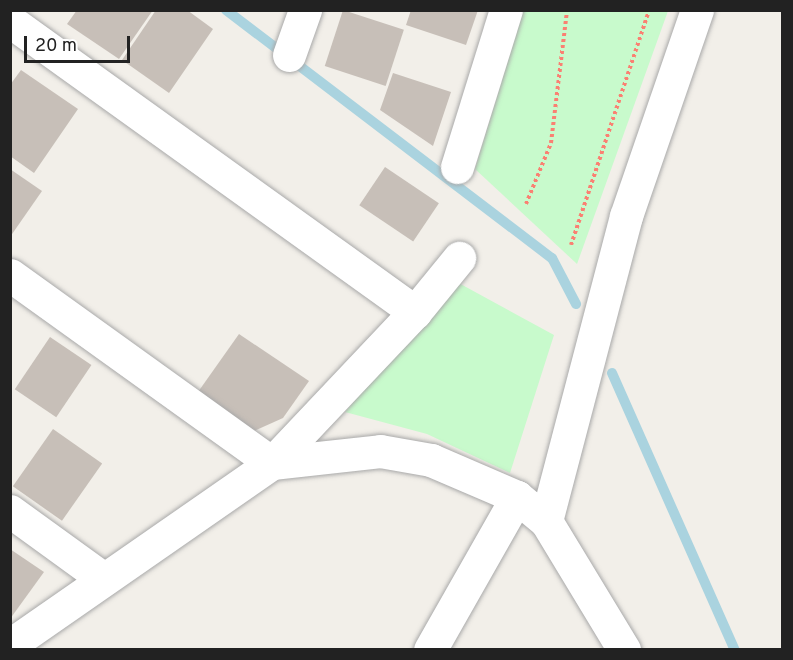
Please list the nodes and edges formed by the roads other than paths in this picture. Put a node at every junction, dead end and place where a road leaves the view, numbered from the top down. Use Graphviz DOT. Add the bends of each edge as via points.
graph roads {
  1 [pos="305,10"];
  2 [pos="506,10"];
  3 [pos="697,10"];
  4 [pos="10,21"];
  5 [pos="290,55"];
  6 [pos="457,167"];
  7 [pos="459,258"];
  8 [pos="10,275"];
  9 [pos="415,312"];
  10 [pos="273,463"];
  11 [pos="517,497"];
  12 [pos="10,512"];
  13 [pos="546,521"];
  14 [pos="104,579"];
  15 [pos="10,645"];
  16 [pos="430,650"];
  17 [pos="624,650"];
  1 -- 5 [label="street"];
  2 -- 6 [label="street"];
  3 -- 13 [label="street" via="626,216"];
  4 -- 9 [label="street"];
  7 -- 9 [label="street"];
  8 -- 10 [label="street"];
  9 -- 10 [label="street"];
  10 -- 11 [label="street" via="380,451 430,460"];
  10 -- 14 [label="street"];
  11 -- 13 [label="street"];
  11 -- 16 [label="street"];
  12 -- 14 [label="street"];
  13 -- 17 [label="street"];
  14 -- 15 [label="street"];
}
